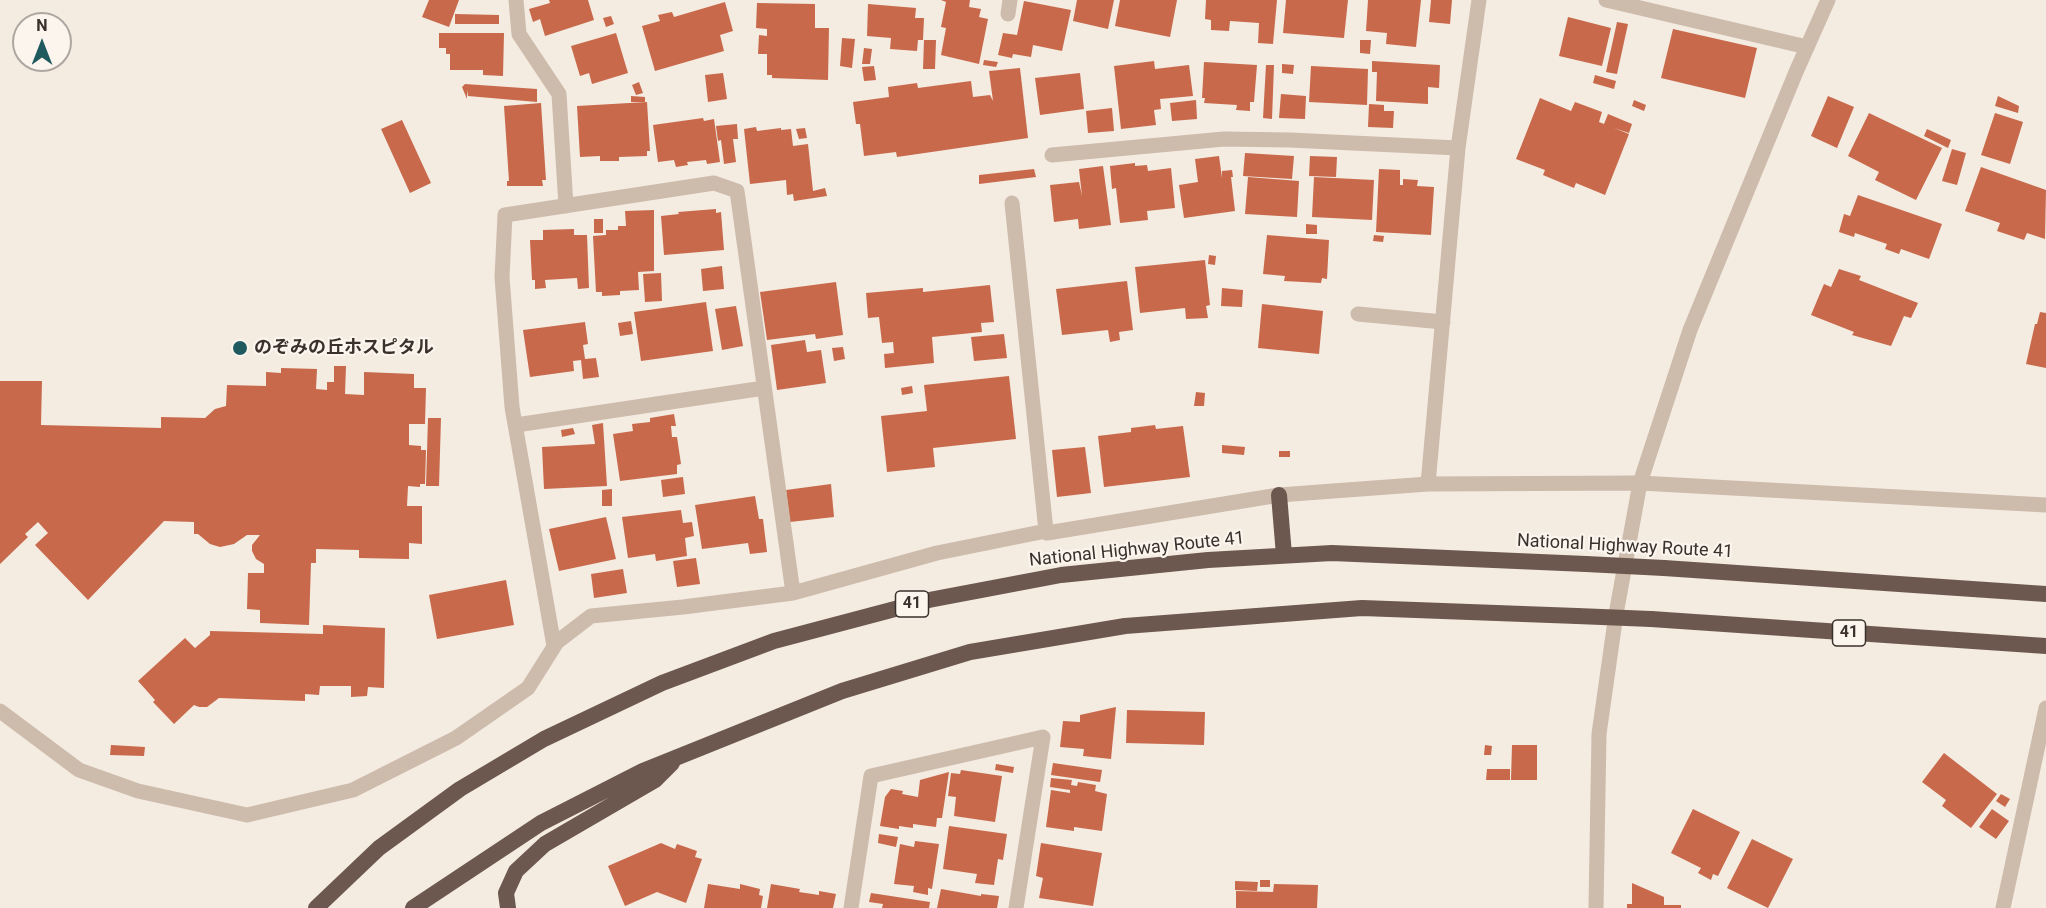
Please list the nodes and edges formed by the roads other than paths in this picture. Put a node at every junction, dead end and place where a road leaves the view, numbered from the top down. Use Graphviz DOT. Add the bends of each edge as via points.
graph roads {
  1 [pos="516,0"];
  2 [pos="1479,0"];
  3 [pos="1606,0"];
  4 [pos="1828,0"];
  5 [pos="1807,47"];
  6 [pos="1458,148"];
  7 [pos="1052,155"];
  8 [pos="1012,203"];
  9 [pos="566,206"];
  10 [pos="1358,314"];
  11 [pos="1443,322"];
  12 [pos="764,388"];
  13 [pos="516,425"];
  14 [pos="1640,483"];
  15 [pos="1428,484"];
  16 [pos="1279,495"];
  17 [pos="2046,505"];
  18 [pos="1046,531"];
  19 [pos="1284,555"];
  20 [pos="793,593"];
  21 [pos="2046,594"];
  22 [pos="554,646"];
  23 [pos="2046,646"];
  24 [pos="2046,708"];
  25 [pos="0,711"];
  26 [pos="677,758"];
  27 [pos="316,908"];
  28 [pos="413,908"];
  29 [pos="508,908"];
  30 [pos="851,908"];
  31 [pos="1016,908"];
  32 [pos="1596,908"];
  33 [pos="2003,908"];
  1 -- 9 [label="street" via="519,34 559,94"];
  2 -- 6 [label="street"];
  3 -- 5 [label="street"];
  4 -- 5 [label="street"];
  5 -- 14 [label="street" via="1690,330"];
  6 -- 7 [label="street" via="1224,139"];
  6 -- 11 [label="street"];
  8 -- 18 [label="street"];
  9 -- 12 [label="street" via="714,183 737,191"];
  9 -- 13 [label="street" via="505,215 502,277"];
  10 -- 11 [label="street"];
  11 -- 15 [label="street"];
  12 -- 13 [label="street"];
  12 -- 20 [label="street"];
  13 -- 22 [label="street"];
  14 -- 15 [label="street"];
  14 -- 17 [label="street"];
  14 -- 32 [label="street" via="1599,734"];
  15 -- 16 [label="street"];
  16 -- 18 [label="street"];
  16 -- 19 [label="highway"];
  18 -- 20 [label="street" via="938,553"];
  19 -- 21 [label="highway, National Highway Route 41 / 41, bridge" via="1332,553 1586,564"];
  19 -- 27 [label="highway, National Highway Route 41 / 41" via="1061,575 929,600 774,641 662,683 544,739 459,789 379,848"];
  20 -- 22 [label="street" via="591,616"];
  22 -- 25 [label="street" via="528,688 456,738 353,790 248,815 138,791 79,770"];
  23 -- 26 [label="highway, 41, bridge" via="1651,619 1362,608 1125,626 970,652 843,691"];
  24 -- 33 [label="street"];
  26 -- 28 [label="highway, 41" via="541,823"];
  26 -- 29 [label="highway" via="655,780 544,844 516,871 506,893"];
  30 -- 31 [label="street" via="871,776 1043,737"];
}
